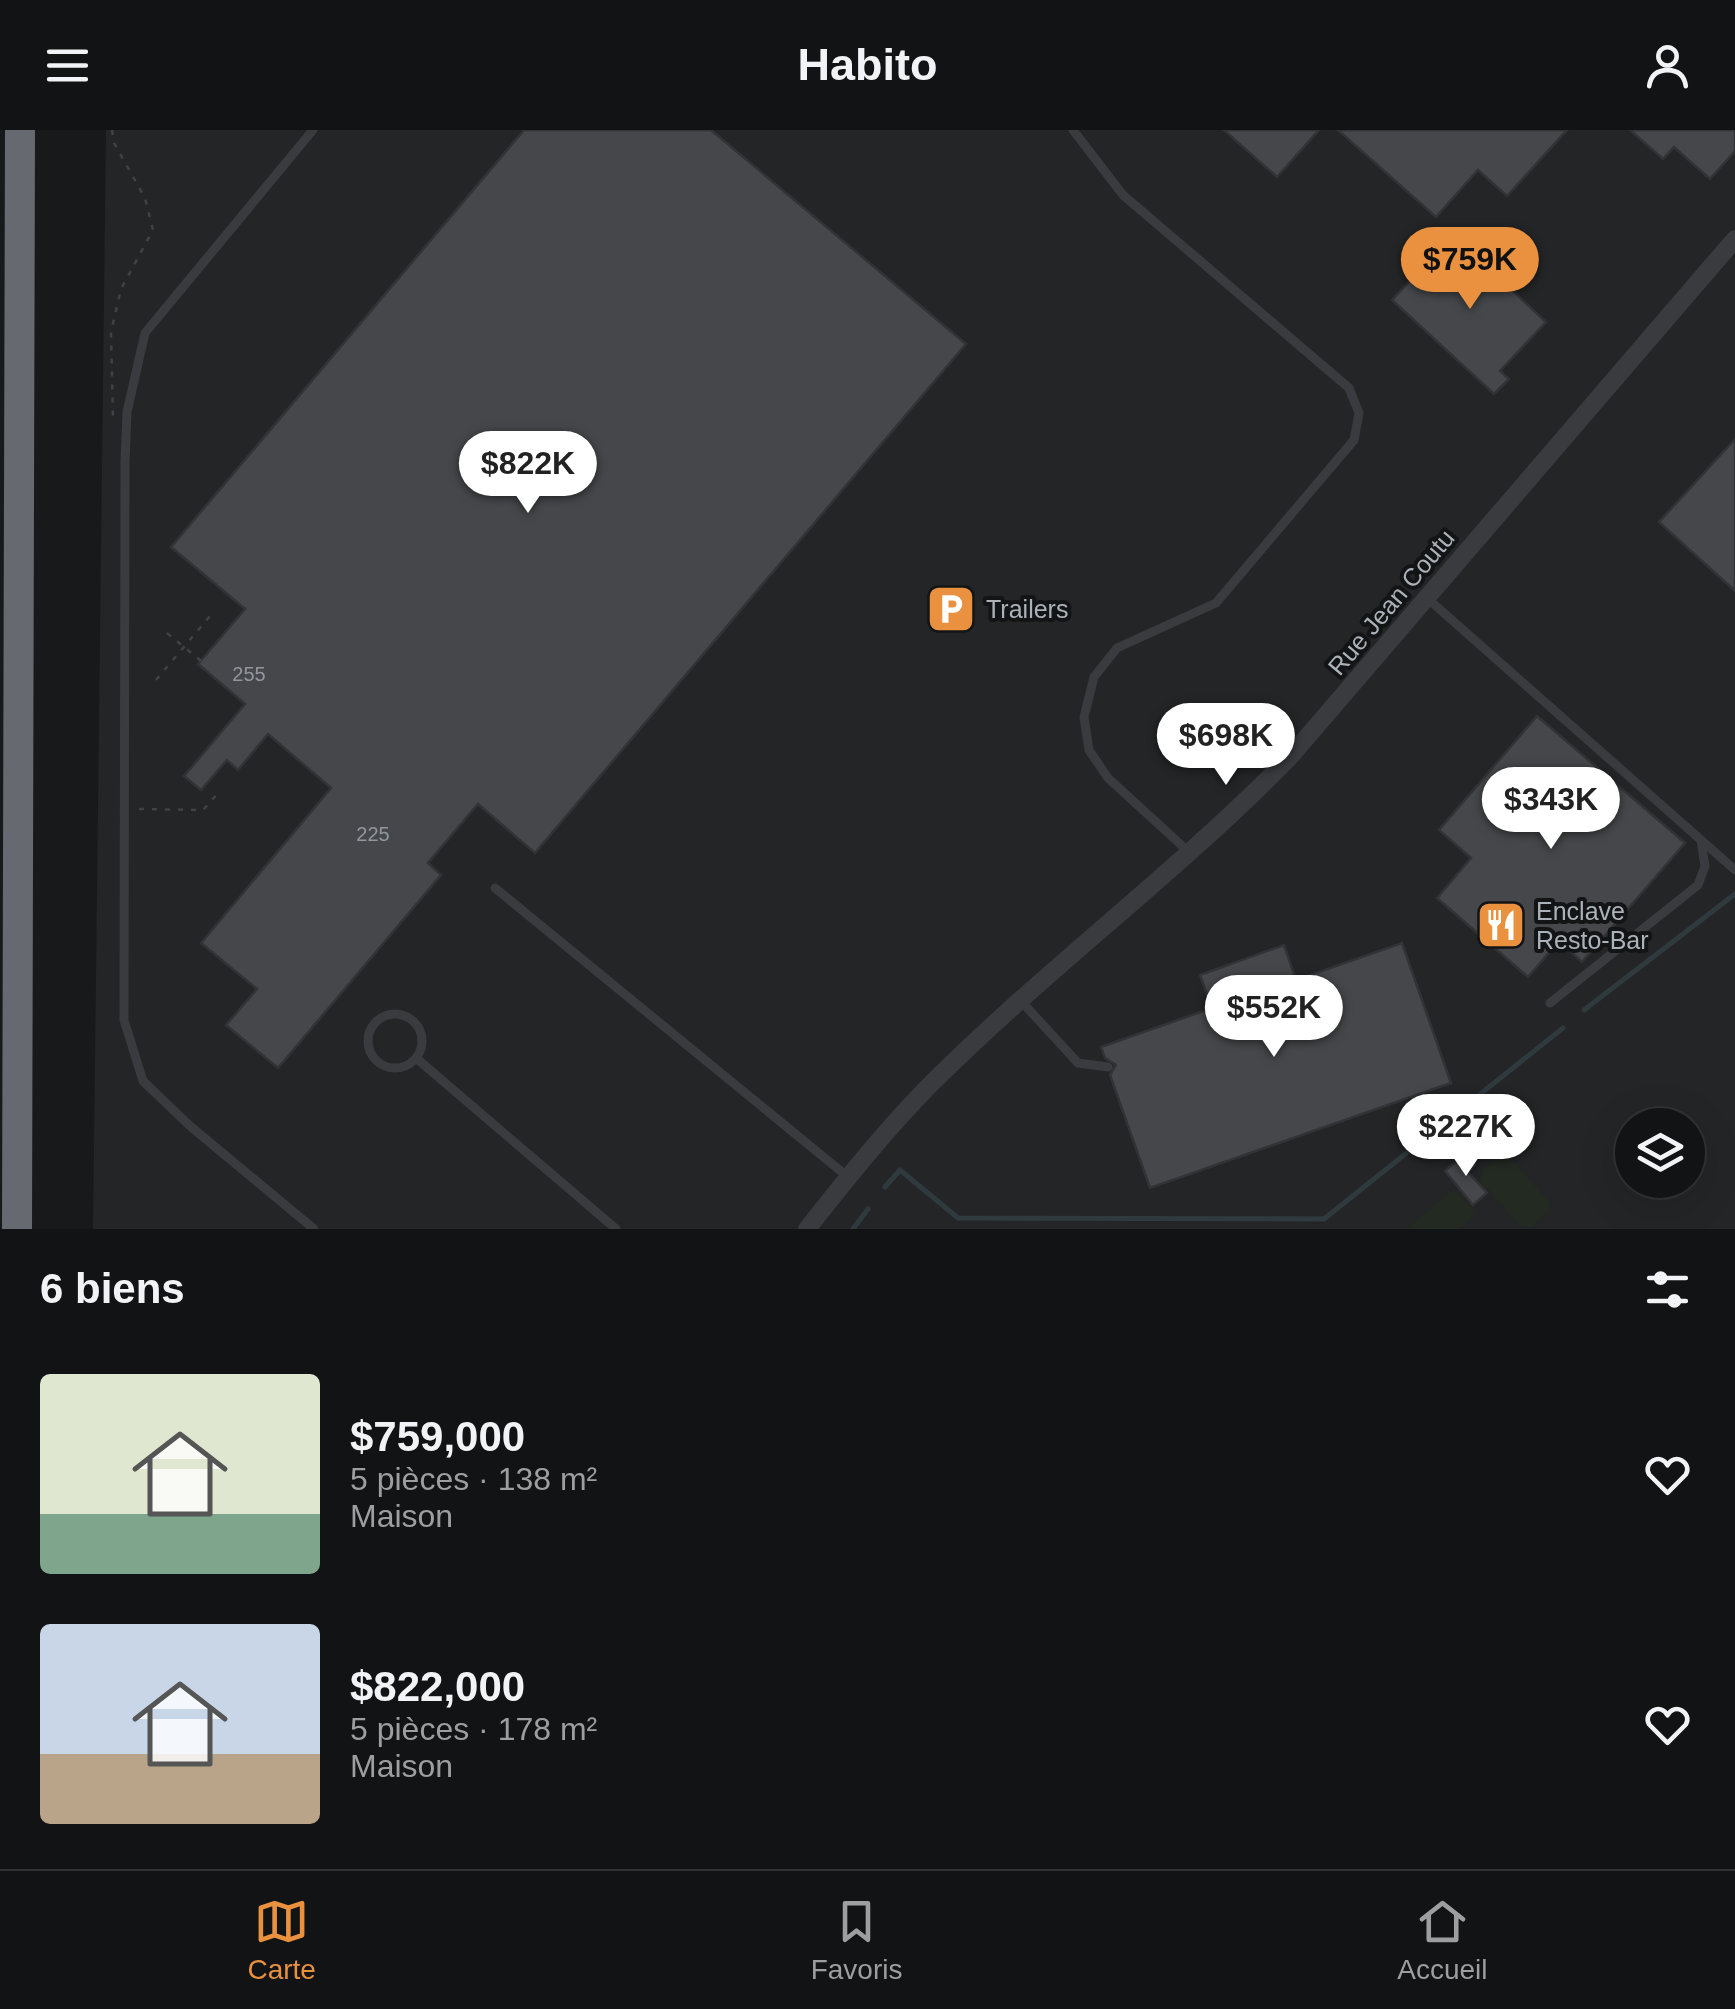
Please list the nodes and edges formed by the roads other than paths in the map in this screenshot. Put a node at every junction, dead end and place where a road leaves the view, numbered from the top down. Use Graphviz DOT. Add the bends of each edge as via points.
graph roads {
  1 [pos="20,130"];
  2 [pos="313,130"];
  3 [pos="1073,130"];
  4 [pos="1735,239"];
  5 [pos="1427,598"];
  6 [pos="1700,838"];
  7 [pos="1190,852"];
  8 [pos="1735,870"];
  9 [pos="495,888"];
  10 [pos="1021,1001"];
  11 [pos="1550,1003"];
  12 [pos="416,1058"];
  13 [pos="1108,1067"];
  14 [pos="848,1177"];
  15 [pos="17,1229"];
  16 [pos="314,1229"];
  17 [pos="616,1229"];
  18 [pos="808,1229"];
  1 -- 15 [label="highway"];
  2 -- 16 [label="lane" via="145,332 134,376 125,462 124,1020 143,1081"];
  3 -- 7 [label="lane" via="1123,196 1350,388 1359,413 1354,440 1216,603 1116,648 1094,676 1084,717 1089,750 1108,778"];
  4 -- 5 [label="street, Rue Jean Coutu"];
  5 -- 6 [label="lane"];
  5 -- 7 [label="street, Rue Jean Coutu" via="1289,758"];
  6 -- 8 [label="lane"];
  6 -- 11 [label="lane" via="1705,866 1698,884"];
  7 -- 10 [label="street, Rue Jean Coutu"];
  9 -- 14 [label="lane"];
  10 -- 13 [label="lane" via="1078,1063"];
  10 -- 14 [label="street, Rue Jean Coutu" via="921,1094"];
  12 -- 12 [label="lane" via="421,1034 411,1019 395,1014 372,1026 370,1052 382,1066 401,1068"];
  12 -- 17 [label="lane"];
  14 -- 18 [label="street, Rue Jean Coutu"];
}
